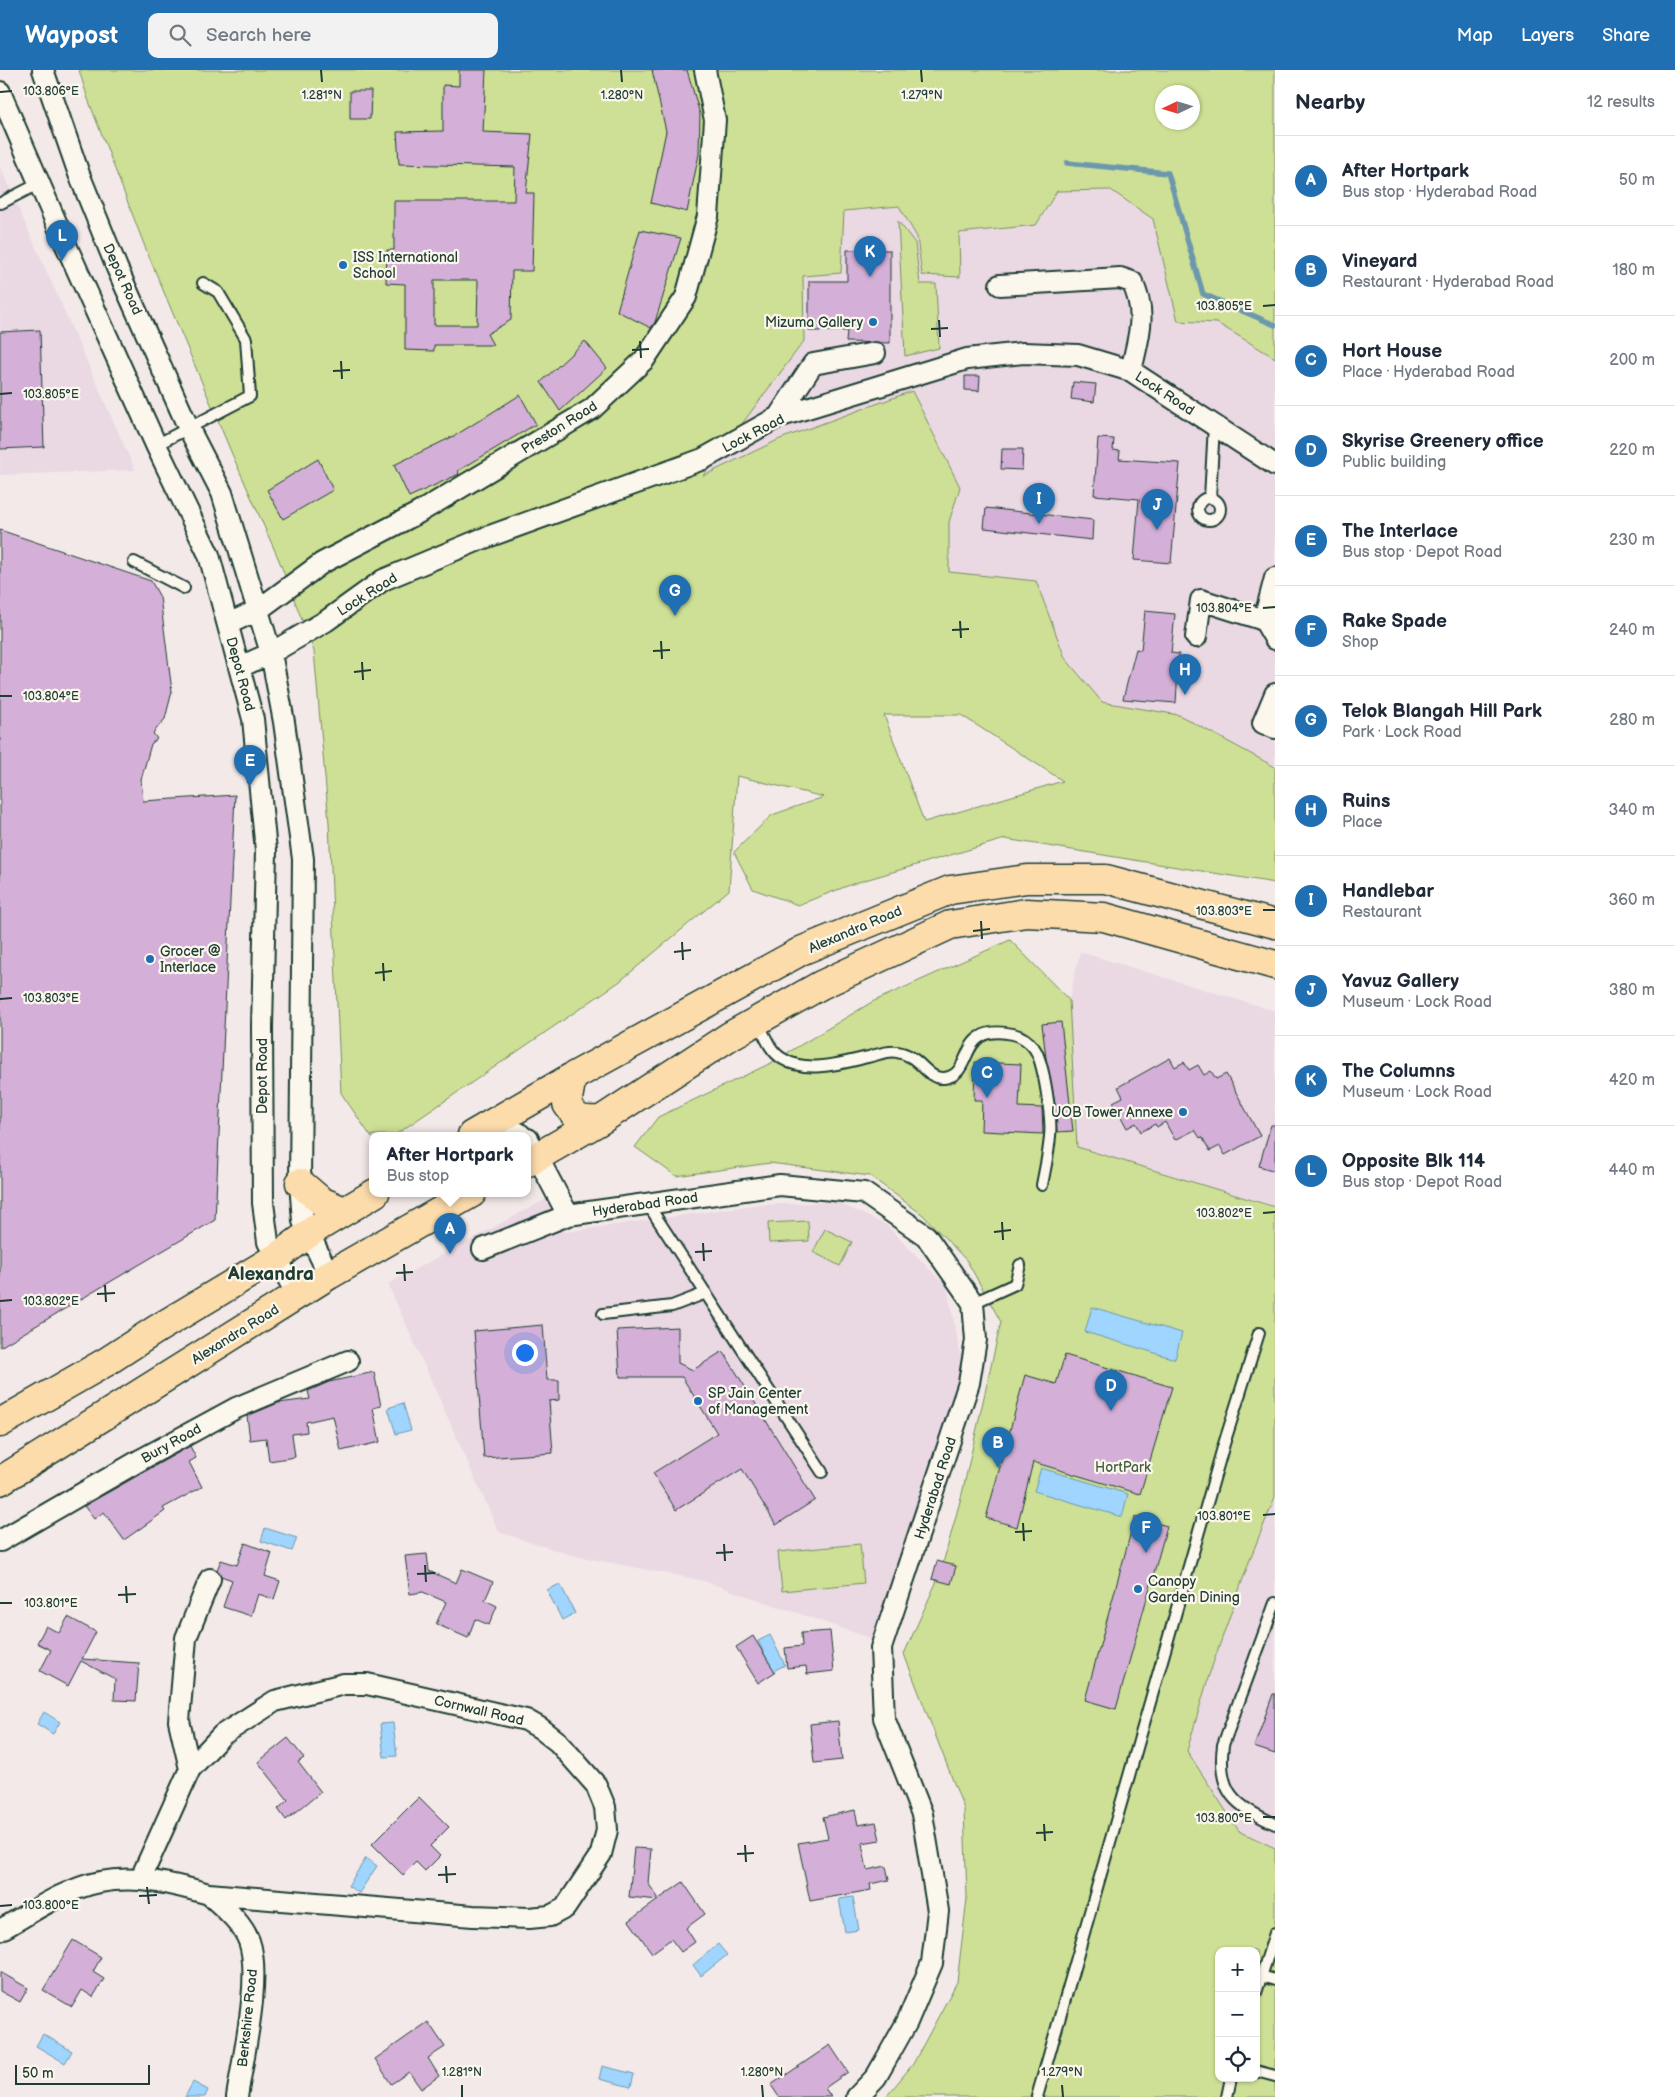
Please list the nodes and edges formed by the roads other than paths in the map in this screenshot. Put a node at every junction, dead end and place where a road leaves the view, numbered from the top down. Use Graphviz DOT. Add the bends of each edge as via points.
graph roads {
  1 [pos="43,70"];
  2 [pos="705,70"];
  3 [pos="0,92"];
  4 [pos="40,183"];
  5 [pos="0,205"];
  6 [pos="203,283"];
  7 [pos="1000,285"];
  8 [pos="875,352"];
  9 [pos="1130,371"];
  10 [pos="778,417"];
  11 [pos="1214,425"];
  12 [pos="189,429"];
  13 [pos="156,445"];
  14 [pos="1275,465"];
  15 [pos="1210,498"];
  16 [pos="134,562"];
  17 [pos="1275,578"];
  18 [pos="184,588"];
  19 [pos="258,610"];
  20 [pos="1264,620"];
  21 [pos="228,624"];
  22 [pos="1196,637"];
  23 [pos="1275,639"];
  24 [pos="271,653"];
  25 [pos="240,667"];
  26 [pos="1275,694"];
  27 [pos="1275,728"];
  28 [pos="1275,924"];
  29 [pos="1275,965"];
  30 [pos="758,1021"];
  31 [pos="572,1077"];
  32 [pos="601,1120"];
  33 [pos="479,1131"];
  34 [pos="517,1132"];
  35 [pos="531,1147"];
  36 [pos="531,1153"];
  37 [pos="300,1183"];
  38 [pos="1042,1185"];
  39 [pos="369,1196"];
  40 [pos="465,1197"];
  41 [pos="647,1203"];
  42 [pos="344,1211"];
  43 [pos="568,1215"];
  44 [pos="309,1234"];
  45 [pos="483,1249"];
  46 [pos="277,1257"];
  47 [pos="1020,1265"];
  48 [pos="329,1275"];
  49 [pos="706,1293"];
  50 [pos="297,1295"];
  51 [pos="973,1302"];
  52 [pos="603,1314"];
  53 [pos="1259,1333"];
  54 [pos="348,1361"];
  55 [pos="0,1423"];
  56 [pos="822,1472"];
  57 [pos="0,1481"];
  58 [pos="0,1540"];
  59 [pos="210,1579"];
  60 [pos="1275,1603"];
  61 [pos="190,1768"];
  62 [pos="1275,1824"];
  63 [pos="140,1880"];
  64 [pos="209,1894"];
  65 [pos="0,1930"];
  66 [pos="1275,1933"];
  67 [pos="1261,1976"];
  68 [pos="1275,1980"];
  69 [pos="1256,1992"];
  70 [pos="1260,2072"];
  71 [pos="1275,2076"];
  72 [pos="1230,2082"];
  73 [pos="237,2097"];
  74 [pos="857,2097"];
  75 [pos="1037,2097"];
  76 [pos="1226,2097"];
  1 -- 12 [label="street, Depot Road" via="79,174 117,268"];
  2 -- 19 [label="street, Preston Road" via="715,120 708,216 686,297 644,360 592,410 418,513 322,563"];
  3 -- 4 [label="street, Depot Road"];
  4 -- 5 [label="lane"];
  4 -- 13 [label="street, Depot Road"];
  6 -- 12 [label="lane" via="218,292 246,339 250,396"];
  7 -- 9 [label="street" via="1120,278 1132,282 1142,322"];
  8 -- 10 [label="street" via="814,364"];
  9 -- 10 [label="street, Lock Road" via="1078,355 1023,353 968,359"];
  9 -- 11 [label="street, Lock Road"];
  10 -- 24 [label="street, Lock Road" via="703,459 479,540 383,580 326,621"];
  11 -- 14 [label="street, Lock Road"];
  11 -- 15 [label="lane"];
  12 -- 13 [label="lane"];
  12 -- 19 [label="street, Depot Road" via="222,493"];
  13 -- 21 [label="street, Depot Road" via="209,555"];
  16 -- 18 [label="lane"];
  17 -- 20 [label="street"];
  19 -- 21 [label="street, Preston Road"];
  19 -- 24 [label="street, Depot Road"];
  20 -- 22 [label="street" via="1201,600"];
  20 -- 23 [label="street"];
  21 -- 25 [label="street, Depot Road"];
  24 -- 25 [label="street, Lock Road"];
  24 -- 37 [label="street, Depot Road" via="284,722 302,859"];
  25 -- 46 [label="street, Depot Road" via="253,720 266,851 263,1202 268,1242"];
  26 -- 27 [label="street" via="1263,723"];
  28 -- 31 [label="main road, Alexandra Road" via="1106,879 1027,879 950,890 803,950"];
  29 -- 30 [label="main road" via="1104,917 1026,913 950,925 820,985"];
  30 -- 32 [label="main road"];
  30 -- 38 [label="lane" via="772,1048 782,1059 803,1066 822,1066 895,1051 910,1054 932,1076 943,1078 962,1068 978,1038 1006,1032 1023,1037 1035,1049 1045,1083 1051,1135"];
  31 -- 32 [label="main road" via="567,1104 573,1115 584,1121"];
  31 -- 33 [label="main road, Alexandra Road"];
  32 -- 35 [label="main road"];
  33 -- 34 [label="street"];
  36 -- 43 [label="street"];
  37 -- 42 [label="main road" via="321,1201"];
  37 -- 44 [label="street, Depot Road" via="303,1221"];
  39 -- 42 [label="main road"];
  40 -- 48 [label="main road, Alexandra Road"];
  41 -- 43 [label="street, Hyderabad Road"];
  41 -- 49 [label="lane"];
  41 -- 51 [label="street, Hyderabad Road" via="780,1185 864,1193 926,1236"];
  42 -- 44 [label="main road"];
  43 -- 45 [label="street, Hyderabad Road"];
  44 -- 46 [label="main road"];
  44 -- 48 [label="street, Depot Road"];
  46 -- 50 [label="street, Depot Road"];
  46 -- 55 [label="main road"];
  47 -- 51 [label="lane" via="1015,1284"];
  48 -- 50 [label="main road, Alexandra Road"];
  49 -- 52 [label="lane" via="672,1306"];
  49 -- 56 [label="lane"];
  50 -- 57 [label="main road, Alexandra Road"];
  51 -- 74 [label="street, Hyderabad Road" via="976,1340 969,1383 881,1648 884,1718 922,1814 938,1912 932,1963 907,2022 876,2077"];
  53 -- 75 [label="lane" via="1238,1394"];
  54 -- 58 [label="street, Bury Road" via="236,1408"];
  59 -- 61 [label="street" via="186,1638 179,1721"];
  60 -- 62 [label="lane" via="1223,1745 1221,1764 1223,1782 1233,1797 1251,1812"];
  61 -- 63 [label="street, Cornwall Road"];
  61 -- 64 [label="street, Cornwall Road" via="222,1735 275,1702 344,1684 368,1684 526,1720 564,1750 596,1785 605,1807 607,1830 601,1854 565,1908 550,1916 473,1916"];
  63 -- 64 [label="street, Cornwall Road" via="173,1884"];
  63 -- 65 [label="street, Cornwall Road" via="100,1882 66,1894"];
  64 -- 73 [label="street, Berkshire Road" via="236,1920 248,1940 253,1963 253,1986"];
  66 -- 67 [label="lane"];
  67 -- 68 [label="lane"];
  67 -- 69 [label="lane"];
  70 -- 71 [label="lane"];
  72 -- 76 [label="lane"];
}
